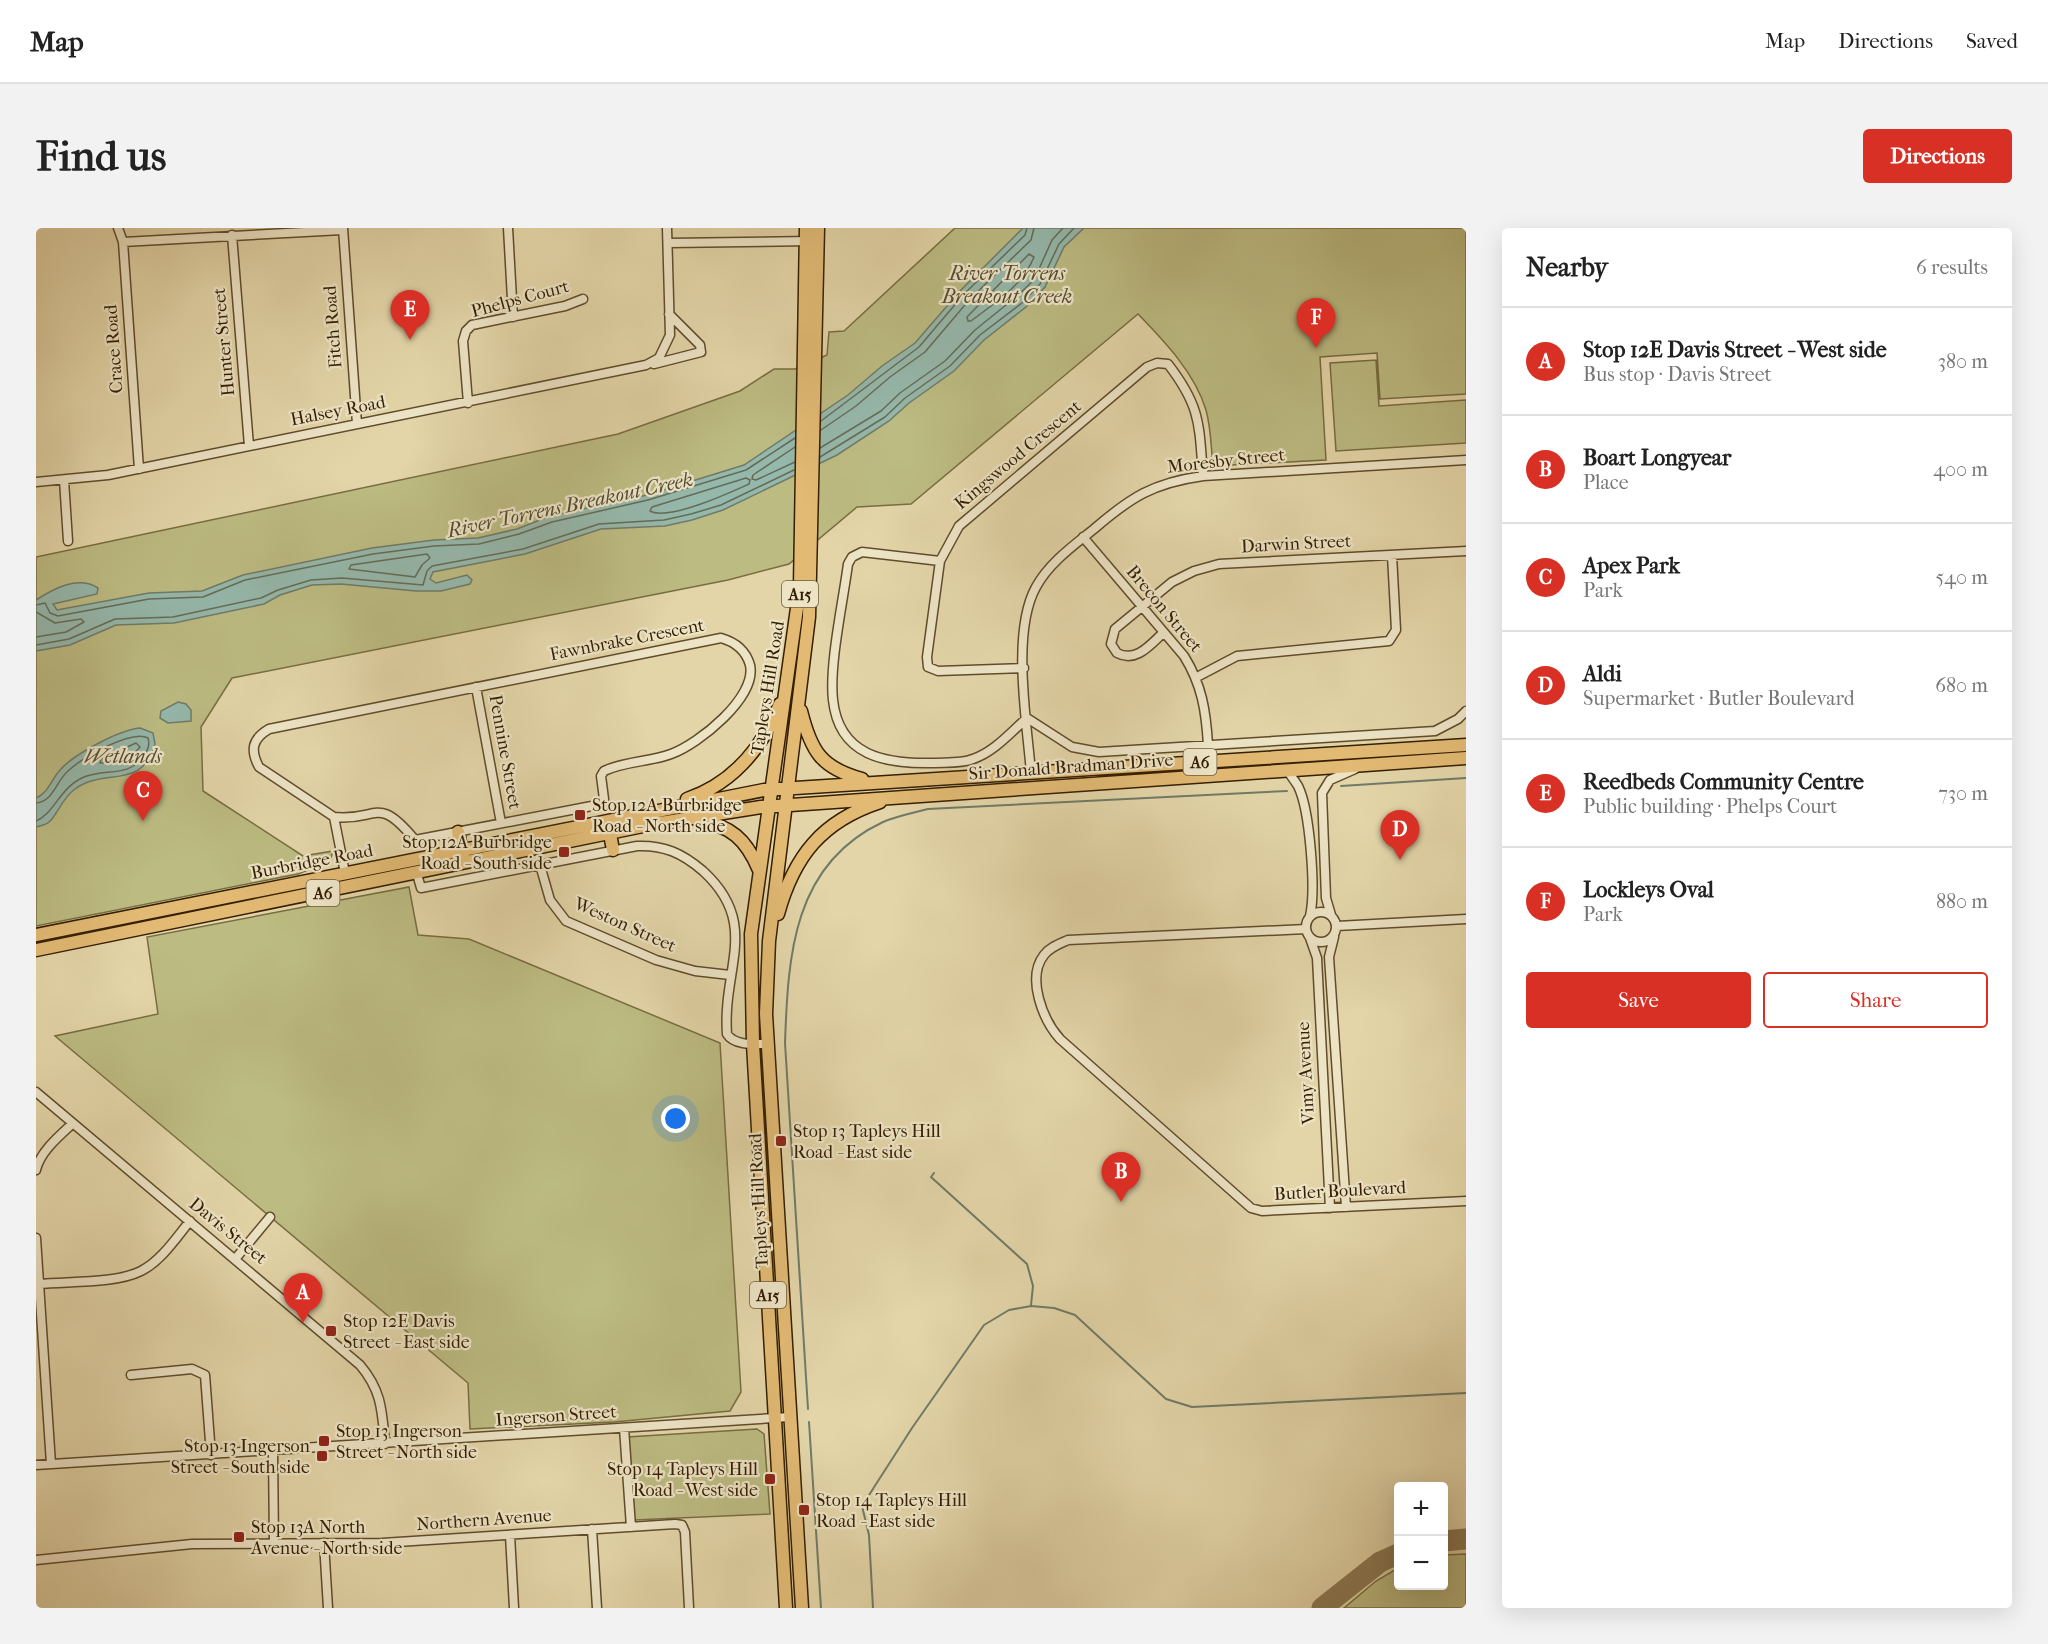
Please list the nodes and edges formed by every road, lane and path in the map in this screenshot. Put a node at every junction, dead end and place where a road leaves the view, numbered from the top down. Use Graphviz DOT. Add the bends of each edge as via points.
graph roads {
  1 [pos="118,228"];
  2 [pos="508,228"];
  3 [pos="667,228"];
  4 [pos="818,228"];
  5 [pos="343,229"];
  6 [pos="268,230"];
  7 [pos="200,232"];
  8 [pos="232,235"];
  9 [pos="810,237"];
  10 [pos="123,242"];
  11 [pos="668,243"];
  12 [pos="811,284"];
  13 [pos="583,299"];
  14 [pos="669,314"];
  15 [pos="513,317"];
  16 [pos="646,365"];
  17 [pos="468,403"];
  18 [pos="357,424"];
  19 [pos="249,446"];
  20 [pos="1466,460"];
  21 [pos="139,469"];
  22 [pos="1203,476"];
  23 [pos="64,480"];
  24 [pos="36,482"];
  25 [pos="808,500"];
  26 [pos="1083,537"];
  27 [pos="68,541"];
  28 [pos="1466,551"];
  29 [pos="1392,555"];
  30 [pos="940,561"];
  31 [pos="1141,608"];
  32 [pos="1163,633"];
  33 [pos="1024,668"];
  34 [pos="1197,677"];
  35 [pos="788,685"];
  36 [pos="476,687"];
  37 [pos="799,704"];
  38 [pos="1466,711"];
  39 [pos="1027,718"];
  40 [pos="1208,745"];
  41 [pos="1466,745"];
  42 [pos="1466,758"];
  43 [pos="1370,765"];
  44 [pos="1287,770"];
  45 [pos="1031,773"];
  46 [pos="873,782"];
  47 [pos="1046,786"];
  48 [pos="788,788"];
  49 [pos="1008,788"];
  50 [pos="771,789"];
  51 [pos="896,797"];
  52 [pos="786,804"];
  53 [pos="768,806"];
  54 [pos="667,809"];
  55 [pos="334,817"];
  56 [pos="690,818"];
  57 [pos="501,823"];
  58 [pos="458,832"];
  59 [pos="610,834"];
  60 [pos="462,850"];
  61 [pos="613,850"];
  62 [pos="464,864"];
  63 [pos="540,865"];
  64 [pos="759,871"];
  65 [pos="345,873"];
  66 [pos="417,874"];
  67 [pos="1330,915"];
  68 [pos="1310,916"];
  69 [pos="1466,919"];
  70 [pos="1337,926"];
  71 [pos="1308,933"];
  72 [pos="36,935"];
  73 [pos="1334,937"];
  74 [pos="769,941"];
  75 [pos="36,950"];
  76 [pos="730,975"];
  77 [pos="753,1044"];
  78 [pos="769,1044"];
  79 [pos="36,1092"];
  80 [pos="72,1124"];
  81 [pos="36,1170"];
  82 [pos="1466,1201"];
  83 [pos="1346,1207"];
  84 [pos="1330,1208"];
  85 [pos="270,1216"];
  86 [pos="190,1221"];
  87 [pos="36,1238"];
  88 [pos="236,1258"];
  89 [pos="39,1284"];
  90 [pos="131,1375"];
  91 [pos="40,1381"];
  92 [pos="790,1417"];
  93 [pos="774,1418"];
  94 [pos="624,1428"];
  95 [pos="385,1444"];
  96 [pos="273,1451"];
  97 [pos="211,1455"];
  98 [pos="51,1464"];
  99 [pos="36,1465"];
  100 [pos="631,1527"];
  101 [pos="592,1529"];
  102 [pos="510,1534"];
  103 [pos="324,1543"];
  104 [pos="274,1544"];
  105 [pos="36,1560"];
  106 [pos="328,1608"];
  107 [pos="514,1608"];
  108 [pos="597,1608"];
  109 [pos="689,1608"];
  110 [pos="786,1608"];
  111 [pos="802,1608"];
  1 -- 10 [label="street, Crace Road"];
  2 -- 15 [label="street"];
  3 -- 11 [label="street"];
  4 -- 9 [label="main road, Tapleys Hill Road / A15"];
  5 -- 6 [label="street"];
  5 -- 18 [label="street, Fitch Road"];
  6 -- 8 [label="street"];
  7 -- 8 [label="street"];
  7 -- 10 [label="street"];
  8 -- 19 [label="street, Hunter Street"];
  9 -- 11 [label="street"];
  9 -- 12 [label="main road, Tapleys Hill Road / A15"];
  10 -- 21 [label="street, Crace Road"];
  11 -- 14 [label="street"];
  12 -- 25 [label="main road, Tapleys Hill Road / A15" via="814,390"];
  12 -- 25 [label="main road, Tapleys Hill Road / A15" via="803,402"];
  13 -- 15 [label="street, Phelps Court"];
  14 -- 16 [label="street" via="666,350"];
  14 -- 16 [label="street, Halsey Road" via="700,345 700,352"];
  15 -- 17 [label="street, Phelps Court" via="472,325 466,331 463,341"];
  16 -- 17 [label="street, Halsey Road"];
  17 -- 18 [label="street, Halsey Road"];
  18 -- 19 [label="street, Halsey Road"];
  19 -- 21 [label="street, Halsey Road"];
  20 -- 22 [label="street, Moresby Street"];
  21 -- 23 [label="street, Halsey Road"];
  22 -- 26 [label="street, Moresby Street" via="1147,489"];
  22 -- 30 [label="street, Kingswood Crescent" via="1193,400 1168,364 1157,363 1147,367 959,526"];
  23 -- 24 [label="street, Halsey Road"];
  23 -- 27 [label="street"];
  25 -- 35 [label="main road, Tapleys Hill Road / A15"];
  25 -- 37 [label="main road, Tapleys Hill Road / A15" via="810,608"];
  26 -- 31 [label="street, Brecon Street"];
  26 -- 33 [label="street, Moresby Street" via="1036,586 1026,612"];
  28 -- 29 [label="street, Darwin Street"];
  29 -- 31 [label="street, Darwin Street" via="1220,564 1194,570 1172,582"];
  29 -- 34 [label="street" via="1396,630 1389,641 1237,656"];
  30 -- 33 [label="street, Kingswood Crescent" via="928,667 938,671"];
  30 -- 39 [label="street" via="862,552 852,557 834,674 833,700 838,723 865,753 899,764 972,760 990,751"];
  31 -- 32 [label="street, Brecon Street"];
  31 -- 32 [label="street, Darwin Street" via="1113,633 1111,644 1115,651 1124,656 1140,654"];
  32 -- 34 [label="street, Brecon Street"];
  33 -- 39 [label="street, Moresby Street"];
  34 -- 40 [label="street, Brecon Street" via="1206,707"];
  35 -- 50 [label="main road, Tapleys Hill Road / A15"];
  35 -- 54 [label="main road" via="768,730 740,768 712,788"];
  36 -- 55 [label="street, Fawnbrake Crescent" via="269,729 258,735 252,747 259,767"];
  36 -- 57 [label="street, Pennine Street"];
  36 -- 57 [label="street, Fawnbrake Crescent" via="721,638 743,651 750,668 751,679 745,693 692,744 671,754 604,771 602,804"];
  37 -- 46 [label="main road" via="807,736 823,761 840,772"];
  37 -- 48 [label="main road, Tapleys Hill Road / A15"];
  38 -- 40 [label="street, Sir Donald Bradman Drive" via="1435,732"];
  39 -- 40 [label="street, Sir Donald Bradman Drive" via="1086,752"];
  39 -- 45 [label="street, Moresby Street"];
  41 -- 45 [label="main road, Sir Donald Bradman Drive / A6"];
  42 -- 43 [label="main road, Sir Donald Bradman Drive / A6"];
  43 -- 44 [label="main road, Sir Donald Bradman Drive / A6"];
  43 -- 67 [label="street" via="1337,776 1322,793"];
  44 -- 47 [label="main road, Sir Donald Bradman Drive / A6"];
  44 -- 68 [label="street" via="1298,786 1308,826 1313,897"];
  45 -- 46 [label="main road, Sir Donald Bradman Drive / A6"];
  45 -- 47 [label="main road"];
  45 -- 49 [label="main road"];
  46 -- 48 [label="main road, Sir Donald Bradman Drive / A6"];
  47 -- 49 [label="main road, Sir Donald Bradman Drive / A6"];
  48 -- 50 [label="main road, A6"];
  48 -- 52 [label="main road, Tapleys Hill Road / A15"];
  49 -- 51 [label="main road, Sir Donald Bradman Drive / A6"];
  50 -- 53 [label="main road, Tapleys Hill Road / A15"];
  50 -- 54 [label="main road, Burbridge Road / A6"];
  51 -- 52 [label="main road, Sir Donald Bradman Drive / A6"];
  51 -- 74 [label="main road" via="846,816 815,842 789,879"];
  52 -- 53 [label="main road, A6"];
  52 -- 74 [label="main road, Tapleys Hill Road / A15"];
  53 -- 56 [label="main road, Burbridge Road / A6"];
  53 -- 64 [label="main road, Tapleys Hill Road / A15"];
  54 -- 60 [label="main road, Burbridge Road / A6"];
  55 -- 58 [label="street, Fawnbrake Crescent" via="387,813 399,820 414,840"];
  55 -- 65 [label="street"];
  56 -- 59 [label="main road, Burbridge Road / A6"];
  56 -- 64 [label="main road" via="722,825 736,833 750,850"];
  57 -- 58 [label="street, Fawnbrake Crescent"];
  58 -- 60 [label="main road"];
  59 -- 61 [label="main road"];
  59 -- 62 [label="main road, Burbridge Road / A6"];
  60 -- 62 [label="main road"];
  60 -- 65 [label="main road, Burbridge Road / A6"];
  61 -- 63 [label="street"];
  61 -- 76 [label="street" via="650,845 676,852 714,881 732,909 737,930"];
  62 -- 66 [label="main road, Burbridge Road / A6"];
  63 -- 66 [label="street" via="421,888"];
  63 -- 76 [label="street, Weston Street" via="550,900 566,921 656,960 695,971"];
  64 -- 77 [label="main road, Tapleys Hill Road / A15" via="752,934"];
  65 -- 72 [label="main road, Burbridge Road / A6"];
  66 -- 75 [label="main road, Burbridge Road / A6"];
  67 -- 68 [label="street" via="1321,912"];
  67 -- 70 [label="street"];
  68 -- 71 [label="street"];
  69 -- 70 [label="street"];
  70 -- 73 [label="street"];
  71 -- 73 [label="street" via="1321,943"];
  71 -- 84 [label="street, Vimy Avenue" via="1317,958"];
  71 -- 84 [label="street, Butler Boulevard" via="1068,940 1049,950 1037,969 1041,1008 1048,1026 1251,1208"];
  73 -- 83 [label="street, Vimy Avenue" via="1329,957"];
  74 -- 78 [label="main road, Tapleys Hill Road / A15"];
  76 -- 77 [label="street" via="727,1034"];
  77 -- 78 [label="street"];
  77 -- 93 [label="main road, Tapleys Hill Road / A15"];
  78 -- 92 [label="main road, Tapleys Hill Road / A15"];
  79 -- 80 [label="street, Davis Street"];
  80 -- 81 [label="street"];
  80 -- 86 [label="street, Davis Street"];
  82 -- 83 [label="street, Butler Boulevard"];
  83 -- 84 [label="street, Butler Boulevard"];
  85 -- 88 [label="street"];
  86 -- 88 [label="street, Davis Street"];
  86 -- 89 [label="street" via="165,1252 142,1271 124,1277"];
  87 -- 89 [label="street"];
  88 -- 95 [label="street, Davis Street" via="360,1365 374,1382 382,1406"];
  89 -- 91 [label="street"];
  90 -- 97 [label="street" via="192,1369 205,1375"];
  91 -- 98 [label="street"];
  92 -- 93 [label="street, Ingerson Street"];
  92 -- 111 [label="main road, Tapleys Hill Road / A15"];
  93 -- 94 [label="street, Ingerson Street"];
  93 -- 110 [label="main road, Tapleys Hill Road / A15"];
  94 -- 95 [label="street, Ingerson Street"];
  94 -- 100 [label="street"];
  95 -- 96 [label="street, Ingerson Street"];
  96 -- 97 [label="street, Ingerson Street"];
  96 -- 104 [label="street"];
  97 -- 98 [label="street, Ingerson Street"];
  98 -- 99 [label="street, Ingerson Street"];
  100 -- 101 [label="street, Northern Avenue"];
  100 -- 109 [label="street, Northern Avenue" via="682,1525"];
  101 -- 102 [label="street, Northern Avenue"];
  101 -- 108 [label="street"];
  102 -- 103 [label="street, Northern Avenue"];
  102 -- 107 [label="street"];
  103 -- 104 [label="street, Northern Avenue"];
  103 -- 106 [label="street"];
  104 -- 105 [label="street, Northern Avenue" via="192,1544"];
}
